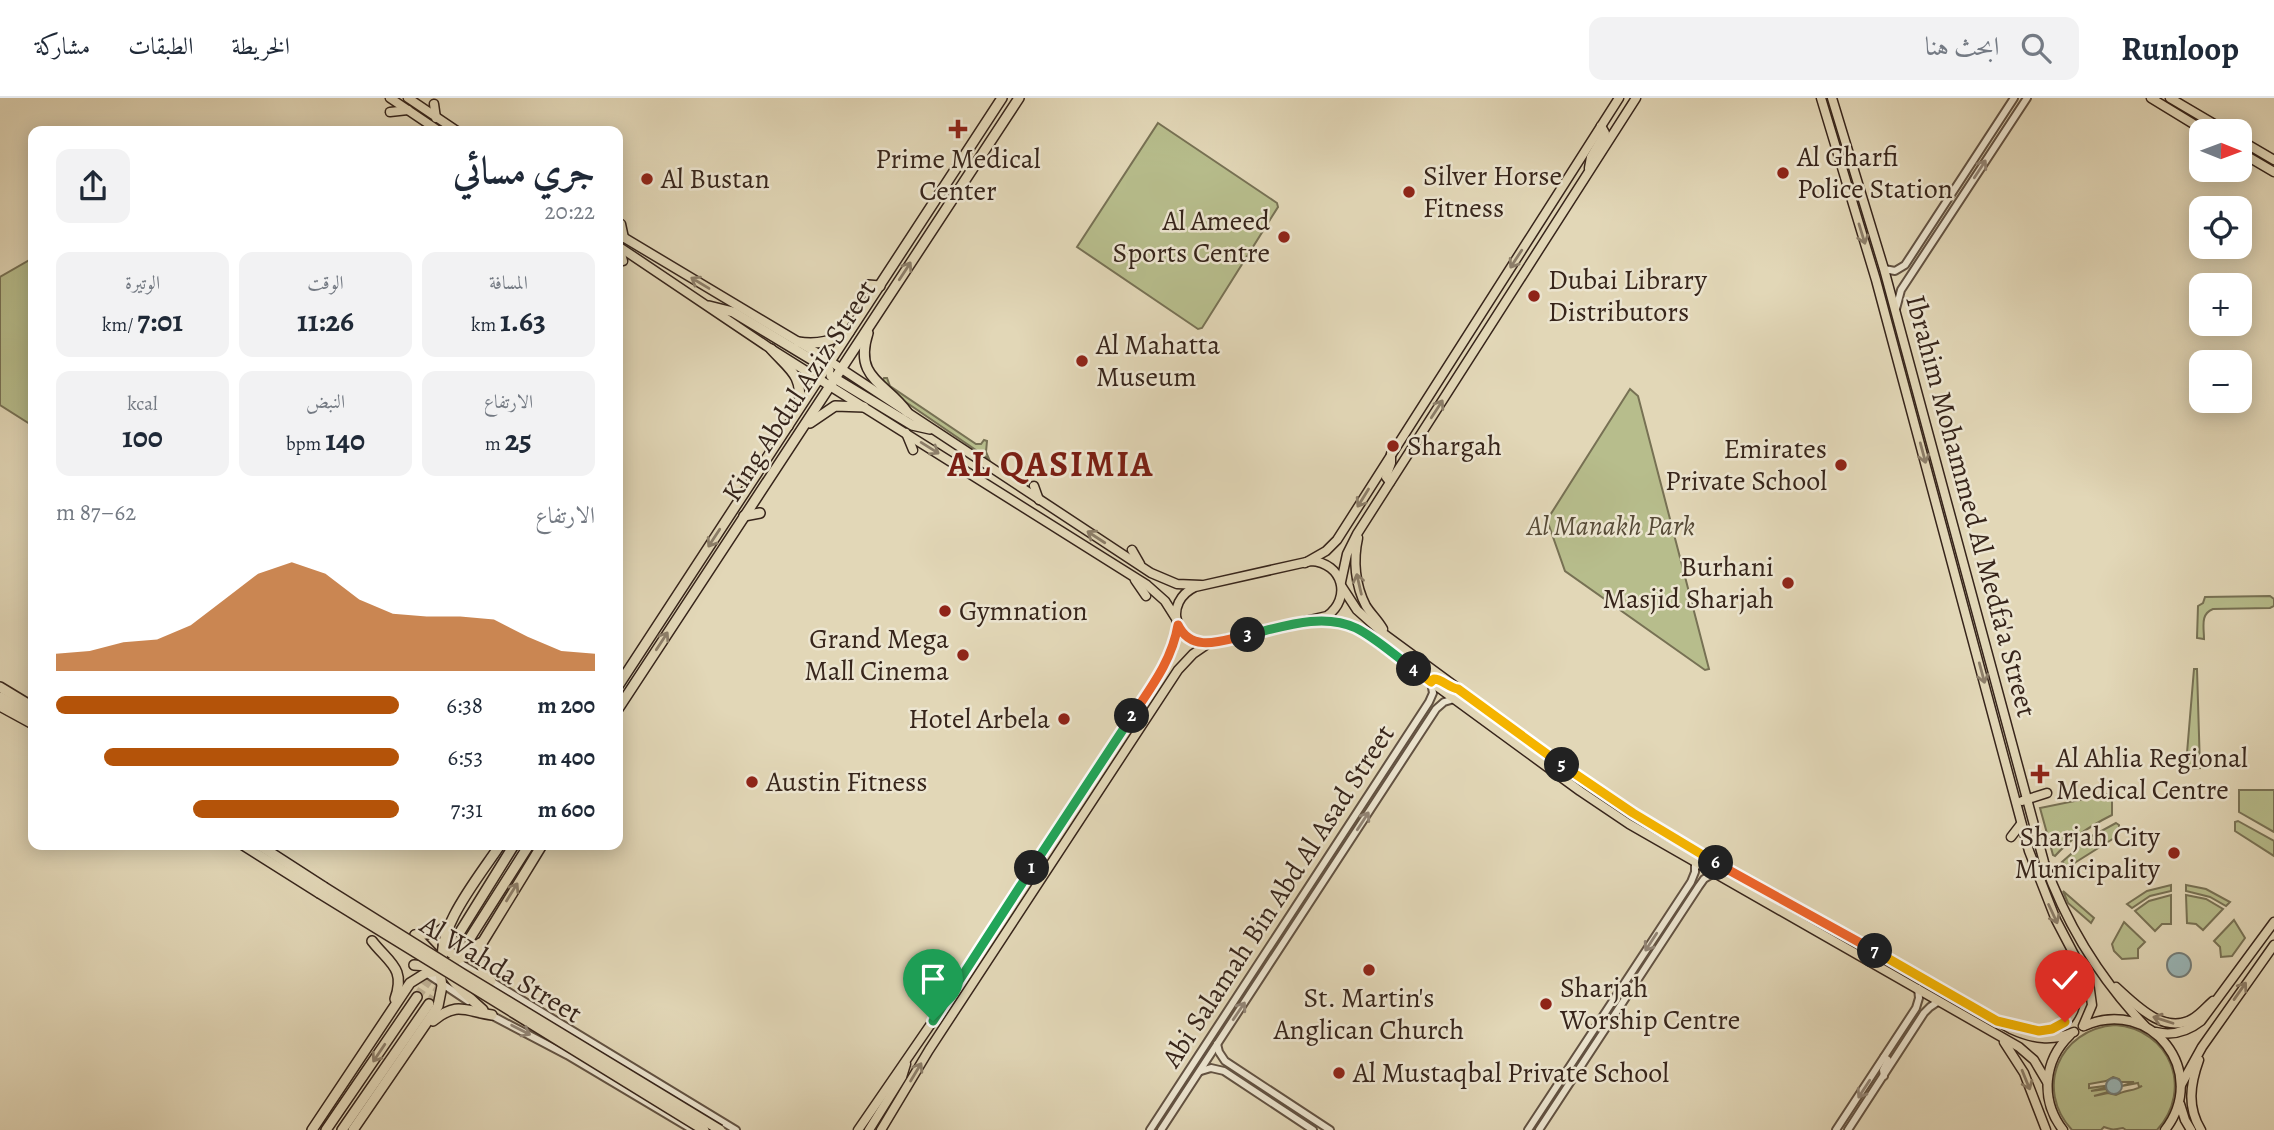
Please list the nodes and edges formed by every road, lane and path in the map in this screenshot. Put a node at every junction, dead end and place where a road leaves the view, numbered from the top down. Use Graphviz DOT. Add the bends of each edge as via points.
graph roads {
  1 [pos="390,98"];
  2 [pos="408,98"];
  3 [pos="1002,98"];
  4 [pos="1619,98"];
  5 [pos="1636,98"];
  6 [pos="1821,98"];
  7 [pos="1832,98"];
  8 [pos="2014,98"];
  9 [pos="2151,98"];
  10 [pos="2171,98"];
  11 [pos="1018,99"];
  12 [pos="2025,100"];
  13 [pos="434,104"];
  14 [pos="408,110"];
  15 [pos="390,112"];
  16 [pos="1020,112"];
  17 [pos="980,115"];
  18 [pos="436,118"];
  19 [pos="2205,119"];
  20 [pos="2189,121"];
  21 [pos="432,126"];
  22 [pos="449,126"];
  23 [pos="1601,126"];
  24 [pos="983,127"];
  25 [pos="2252,147"];
  26 [pos="2252,159"];
  27 [pos="2274,160"];
  28 [pos="1589,171"];
  29 [pos="2274,172"];
  30 [pos="1845,177"];
  31 [pos="922,203"];
  32 [pos="1866,209"];
  33 [pos="925,217"];
  34 [pos="1930,226"];
  35 [pos="623,237"];
  36 [pos="623,250"];
  37 [pos="1927,251"];
  38 [pos="1884,269"];
  39 [pos="868,285"];
  40 [pos="880,286"];
  41 [pos="709,306"];
  42 [pos="1895,311"];
  43 [pos="872,323"];
  44 [pos="851,331"];
  45 [pos="799,342"];
  46 [pos="753,347"];
  47 [pos="771,349"];
  48 [pos="828,366"];
  49 [pos="836,377"];
  50 [pos="819,379"];
  51 [pos="864,407"];
  52 [pos="799,410"];
  53 [pos="907,412"];
  54 [pos="788,426"];
  55 [pos="930,429"];
  56 [pos="774,430"];
  57 [pos="800,431"];
  58 [pos="906,433"];
  59 [pos="913,450"];
  60 [pos="1391,454"];
  61 [pos="1390,482"];
  62 [pos="1034,486"];
  63 [pos="1039,500"];
  64 [pos="760,513"];
  65 [pos="744,516"];
  66 [pos="1361,528"];
  67 [pos="1132,550"];
  68 [pos="1097,553"];
  69 [pos="1084,556"];
  70 [pos="1305,563"];
  71 [pos="1142,567"];
  72 [pos="1134,577"];
  73 [pos="1201,585"];
  74 [pos="1342,585"];
  75 [pos="1146,596"];
  76 [pos="1314,620"];
  77 [pos="1177,622"];
  78 [pos="1384,634"];
  79 [pos="1209,643"];
  80 [pos="623,678"];
  81 [pos="1431,682"];
  82 [pos="0,687"];
  83 [pos="1458,689"];
  84 [pos="0,697"];
  85 [pos="625,698"];
  86 [pos="1454,699"];
  87 [pos="623,701"];
  88 [pos="28,704"];
  89 [pos="623,704"];
  90 [pos="0,706"];
  91 [pos="28,713"];
  92 [pos="28,721"];
  93 [pos="1411,730"];
  94 [pos="1414,742"];
  95 [pos="2005,757"];
  96 [pos="2047,793"];
  97 [pos="2027,800"];
  98 [pos="2021,824"];
  99 [pos="2011,837"];
  100 [pos="252,850"];
  101 [pos="266,850"];
  102 [pos="497,850"];
  103 [pos="511,850"];
  104 [pos="526,850"];
  105 [pos="539,850"];
  106 [pos="1695,862"];
  107 [pos="1714,873"];
  108 [pos="321,890"];
  109 [pos="1670,913"];
  110 [pos="2274,922"];
  111 [pos="449,925"];
  112 [pos="1670,930"];
  113 [pos="460,932"];
  114 [pos="470,938"];
  115 [pos="484,939"];
  116 [pos="372,941"];
  117 [pos="2274,945"];
  118 [pos="443,948"];
  119 [pos="2076,957"];
  120 [pos="461,959"];
  121 [pos="2094,963"];
  122 [pos="414,965"];
  123 [pos="442,967"];
  124 [pos="422,975"];
  125 [pos="491,981"];
  126 [pos="441,988"];
  127 [pos="1918,988"];
  128 [pos="2221,995"];
  129 [pos="417,997"];
  130 [pos="1940,1001"];
  131 [pos="429,1004"];
  132 [pos="393,1007"];
  133 [pos="482,1010"];
  134 [pos="492,1015"];
  135 [pos="1997,1021"];
  136 [pos="2083,1026"];
  137 [pos="2148,1028"];
  138 [pos="424,1029"];
  139 [pos="2074,1032"];
  140 [pos="1997,1035"];
  141 [pos="2208,1038"];
  142 [pos="1217,1044"];
  143 [pos="907,1057"];
  144 [pos="1884,1057"];
  145 [pos="1199,1072"];
  146 [pos="1884,1076"];
  147 [pos="2047,1082"];
  148 [pos="2181,1086"];
  149 [pos="1254,1091"];
  150 [pos="1286,1101"];
  151 [pos="2179,1101"];
  152 [pos="312,1130"];
  153 [pos="326,1130"];
  154 [pos="342,1130"];
  155 [pos="353,1130"];
  156 [pos="693,1130"];
  157 [pos="704,1130"];
  158 [pos="720,1130"];
  159 [pos="736,1130"];
  160 [pos="858,1130"];
  161 [pos="869,1130"];
  162 [pos="881,1130"];
  163 [pos="1150,1130"];
  164 [pos="1161,1130"];
  165 [pos="1313,1130"];
  166 [pos="1330,1130"];
  167 [pos="1528,1130"];
  168 [pos="1539,1130"];
  169 [pos="1836,1130"];
  170 [pos="1848,1130"];
  171 [pos="2046,1130"];
  172 [pos="2063,1130"];
  173 [pos="2165,1130"];
  174 [pos="2191,1130"];
  175 [pos="2202,1130"];
  1 -- 14 [label="main road"];
  2 -- 18 [label="main road"];
  3 -- 24 [label="highway, King Abdul Aziz Street"];
  4 -- 23 [label="main road"];
  5 -- 28 [label="main road"];
  6 -- 30 [label="main road, Ibrahim Mohammed Al Medfa'a Street"];
  7 -- 32 [label="main road, Ibrahim Mohammed Al Medfa'a Street"];
  8 -- 34 [label="street"];
  9 -- 20 [label="main road"];
  10 -- 19 [label="main road"];
  11 -- 16 [label="highway"];
  43 -- 11 [label="highway, King Abdul Aziz Street, one-way"];
  37 -- 12 [label="street, one-way"];
  13 -- 18 [label="main road"];
  14 -- 15 [label="main road"];
  14 -- 21 [label="main road"];
  17 -- 24 [label="highway"];
  18 -- 22 [label="main road"];
  23 -- 28 [label="main road" via="1605,132"];
  23 -- 60 [label="main road, one-way"];
  24 -- 33 [label="highway, King Abdul Aziz Street"];
  25 -- 27 [label="main road"];
  26 -- 29 [label="main road"];
  61 -- 28 [label="main road, one-way"];
  30 -- 32 [label="main road" via="1851,176"];
  30 -- 95 [label="main road, Ibrahim Mohammed Al Medfa'a Street, one-way"];
  31 -- 33 [label="highway"];
  32 -- 38 [label="main road, Ibrahim Mohammed Al Medfa'a Street"];
  33 -- 40 [label="highway, King Abdul Aziz Street"];
  34 -- 37 [label="street" via="1922,246"];
  34 -- 38 [label="street" via="1903,267"];
  45 -- 35 [label="main road, one-way"];
  36 -- 41 [label="main road"];
  37 -- 42 [label="street" via="1900,293"];
  38 -- 42 [label="main road, Ibrahim Mohammed Al Medfa'a Street"];
  39 -- 40 [label="highway"];
  40 -- 44 [label="highway, King Abdul Aziz Street"];
  41 -- 47 [label="main road"];
  41 -- 48 [label="highway" via="733,312"];
  42 -- 97 [label="main road, Ibrahim Mohammed Al Medfa'a Street"];
  43 -- 49 [label="highway, King Abdul Aziz Street"];
  43 -- 53 [label="highway" via="865,350 870,373"];
  44 -- 45 [label="highway" via="825,343"];
  44 -- 48 [label="highway, King Abdul Aziz Street"];
  45 -- 48 [label="main road"];
  46 -- 47 [label="main road"];
  47 -- 50 [label="main road"];
  47 -- 52 [label="highway" via="797,377"];
  48 -- 49 [label="highway"];
  48 -- 50 [label="highway, King Abdul Aziz Street"];
  49 -- 50 [label="highway"];
  49 -- 51 [label="main road"];
  49 -- 53 [label="main road"];
  49 -- 55 [label="highway" via="912,425"];
  49 -- 57 [label="highway, King Abdul Aziz Street"];
  50 -- 52 [label="highway, King Abdul Aziz Street"];
  51 -- 57 [label="highway" via="830,408"];
  51 -- 58 [label="main road"];
  52 -- 54 [label="highway, King Abdul Aziz Street"];
  53 -- 55 [label="main road"];
  54 -- 56 [label="highway"];
  54 -- 80 [label="highway, King Abdul Aziz Street, one-way"];
  55 -- 63 [label="main road"];
  57 -- 65 [label="highway, King Abdul Aziz Street"];
  58 -- 59 [label="main road"];
  58 -- 68 [label="main road, one-way" via="1040,522"];
  60 -- 61 [label="main road" via="1386,477"];
  60 -- 70 [label="main road, one-way" via="1337,540"];
  61 -- 66 [label="main road"];
  62 -- 63 [label="main road"];
  71 -- 63 [label="main road, one-way"];
  64 -- 65 [label="highway"];
  85 -- 65 [label="highway, King Abdul Aziz Street, one-way"];
  66 -- 74 [label="main road" via="1347,554"];
  78 -- 66 [label="main road, one-way" via="1357,582"];
  67 -- 71 [label="main road"];
  68 -- 69 [label="main road"];
  68 -- 72 [label="main road"];
  70 -- 73 [label="main road"];
  70 -- 74 [label="main road" via="1324,564 1335,571"];
  71 -- 73 [label="main road" via="1171,582"];
  72 -- 75 [label="main road"];
  72 -- 77 [label="main road" via="1161,597"];
  73 -- 77 [label="main road" via="1181,597"];
  74 -- 76 [label="main road" via="1333,612"];
  74 -- 78 [label="main road" via="1357,610"];
  76 -- 79 [label="main road"];
  76 -- 81 [label="main road" via="1360,630"];
  77 -- 79 [label="main road" via="1188,638"];
  77 -- 143 [label="main road" via="1172,650 1162,670"];
  78 -- 83 [label="main road"];
  162 -- 79 [label="main road, one-way" via="1178,670"];
  81 -- 83 [label="main road" via="1438,679"];
  81 -- 86 [label="main road"];
  81 -- 93 [label="street, Abi Salamah Bin Abd Al Asad Street" via="1431,699"];
  82 -- 88 [label="highway"];
  83 -- 135 [label="main road" via="1652,825"];
  84 -- 91 [label="highway"];
  85 -- 87 [label="highway, King Abdul Aziz Street"];
  85 -- 89 [label="highway"];
  86 -- 94 [label="street, Abi Salamah Bin Abd Al Asad Street" via="1438,706"];
  86 -- 106 [label="main road" via="1592,799"];
  90 -- 92 [label="highway"];
  93 -- 94 [label="street"];
  93 -- 163 [label="street, Abi Salamah Bin Abd Al Asad Street"];
  142 -- 94 [label="street, Abi Salamah Bin Abd Al Asad Street, one-way"];
  95 -- 97 [label="main road" via="2020,799"];
  95 -- 98 [label="main road, Ibrahim Mohammed Al Medfa'a Street"];
  96 -- 97 [label="main road"];
  97 -- 121 [label="main road, Ibrahim Mohammed Al Medfa'a Street" via="2050,877"];
  98 -- 99 [label="main road"];
  98 -- 119 [label="main road, Ibrahim Mohammed Al Medfa'a Street, one-way" via="2043,891"];
  100 -- 108 [label="highway, Al Wahda Street"];
  101 -- 108 [label="highway, Al Wahda Street"];
  102 -- 111 [label="highway"];
  103 -- 113 [label="highway"];
  104 -- 114 [label="highway"];
  115 -- 105 [label="highway, one-way"];
  106 -- 107 [label="main road"];
  106 -- 109 [label="street" via="1692,879"];
  107 -- 112 [label="street" via="1701,882"];
  107 -- 127 [label="main road"];
  108 -- 157 [label="highway, Al Wahda Street, bridge"];
  108 -- 158 [label="highway, Al Wahda Street, bridge"];
  109 -- 112 [label="street" via="1674,917"];
  109 -- 167 [label="street, one-way"];
  110 -- 128 [label="main road"];
  111 -- 118 [label="highway"];
  111 -- 123 [label="highway" via="436,933 415,936"];
  112 -- 168 [label="street"];
  115 -- 120 [label="highway"];
  115 -- 125 [label="highway" via="480,962"];
  116 -- 132 [label="highway" via="398,972"];
  141 -- 117 [label="main road, one-way"];
  118 -- 120 [label="highway"];
  118 -- 123 [label="highway"];
  119 -- 135 [label="main road" via="2079,994 2065,1022 2039,1031"];
  119 -- 136 [label="main road, Ibrahim Mohammed Al Medfa'a Street" via="2092,998"];
  120 -- 123 [label="highway"];
  120 -- 125 [label="street"];
  128 -- 121 [label="main road, one-way" via="2191,1020 2166,1023 2136,1006"];
  121 -- 137 [label="main road, Ibrahim Mohammed Al Medfa'a Street"];
  122 -- 123 [label="highway"];
  123 -- 124 [label="highway"];
  123 -- 125 [label="highway"];
  123 -- 126 [label="highway"];
  123 -- 133 [label="highway"];
  124 -- 126 [label="highway"];
  124 -- 132 [label="highway" via="410,983"];
  125 -- 159 [label="street"];
  126 -- 133 [label="street"];
  126 -- 138 [label="highway" via="438,1006"];
  127 -- 130 [label="main road"];
  127 -- 144 [label="street" via="1918,1005"];
  128 -- 137 [label="main road" via="2194,1027 2177,1033"];
  129 -- 153 [label="highway, one-way"];
  130 -- 140 [label="main road"];
  130 -- 146 [label="street" via="1924,1013"];
  131 -- 154 [label="highway"];
  132 -- 152 [label="highway"];
  133 -- 134 [label="street"];
  134 -- 138 [label="highway" via="451,1009"];
  134 -- 156 [label="street, one-way"];
  135 -- 139 [label="main road" via="2041,1039"];
  136 -- 137 [label="main road" via="2114,1019"];
  136 -- 139 [label="main road"];
  137 -- 148 [label="main road, Ibrahim Mohammed Al Medfa'a Street" via="2173,1054"];
  138 -- 155 [label="highway"];
  139 -- 147 [label="main road" via="2055,1054"];
  140 -- 147 [label="main road" via="2029,1055"];
  140 -- 171 [label="main road, one-way" via="2020,1065"];
  141 -- 148 [label="main road"];
  141 -- 175 [label="main road" via="2191,1088 2192,1110"];
  142 -- 145 [label="street, Abi Salamah Bin Abd Al Asad Street"];
  142 -- 150 [label="street" via="1225,1061"];
  143 -- 160 [label="main road"];
  143 -- 161 [label="main road" via="902,1077"];
  144 -- 146 [label="street" via="1888,1060"];
  144 -- 169 [label="street, one-way"];
  145 -- 149 [label="street" via="1220,1069"];
  145 -- 164 [label="street, Abi Salamah Bin Abd Al Asad Street"];
  146 -- 170 [label="street"];
  147 -- 172 [label="main road" via="2050,1107"];
  148 -- 151 [label="main road"];
  149 -- 150 [label="street" via="1260,1089"];
  149 -- 165 [label="street"];
  150 -- 166 [label="street"];
  151 -- 173 [label="main road"];
  151 -- 174 [label="main road"];
}
